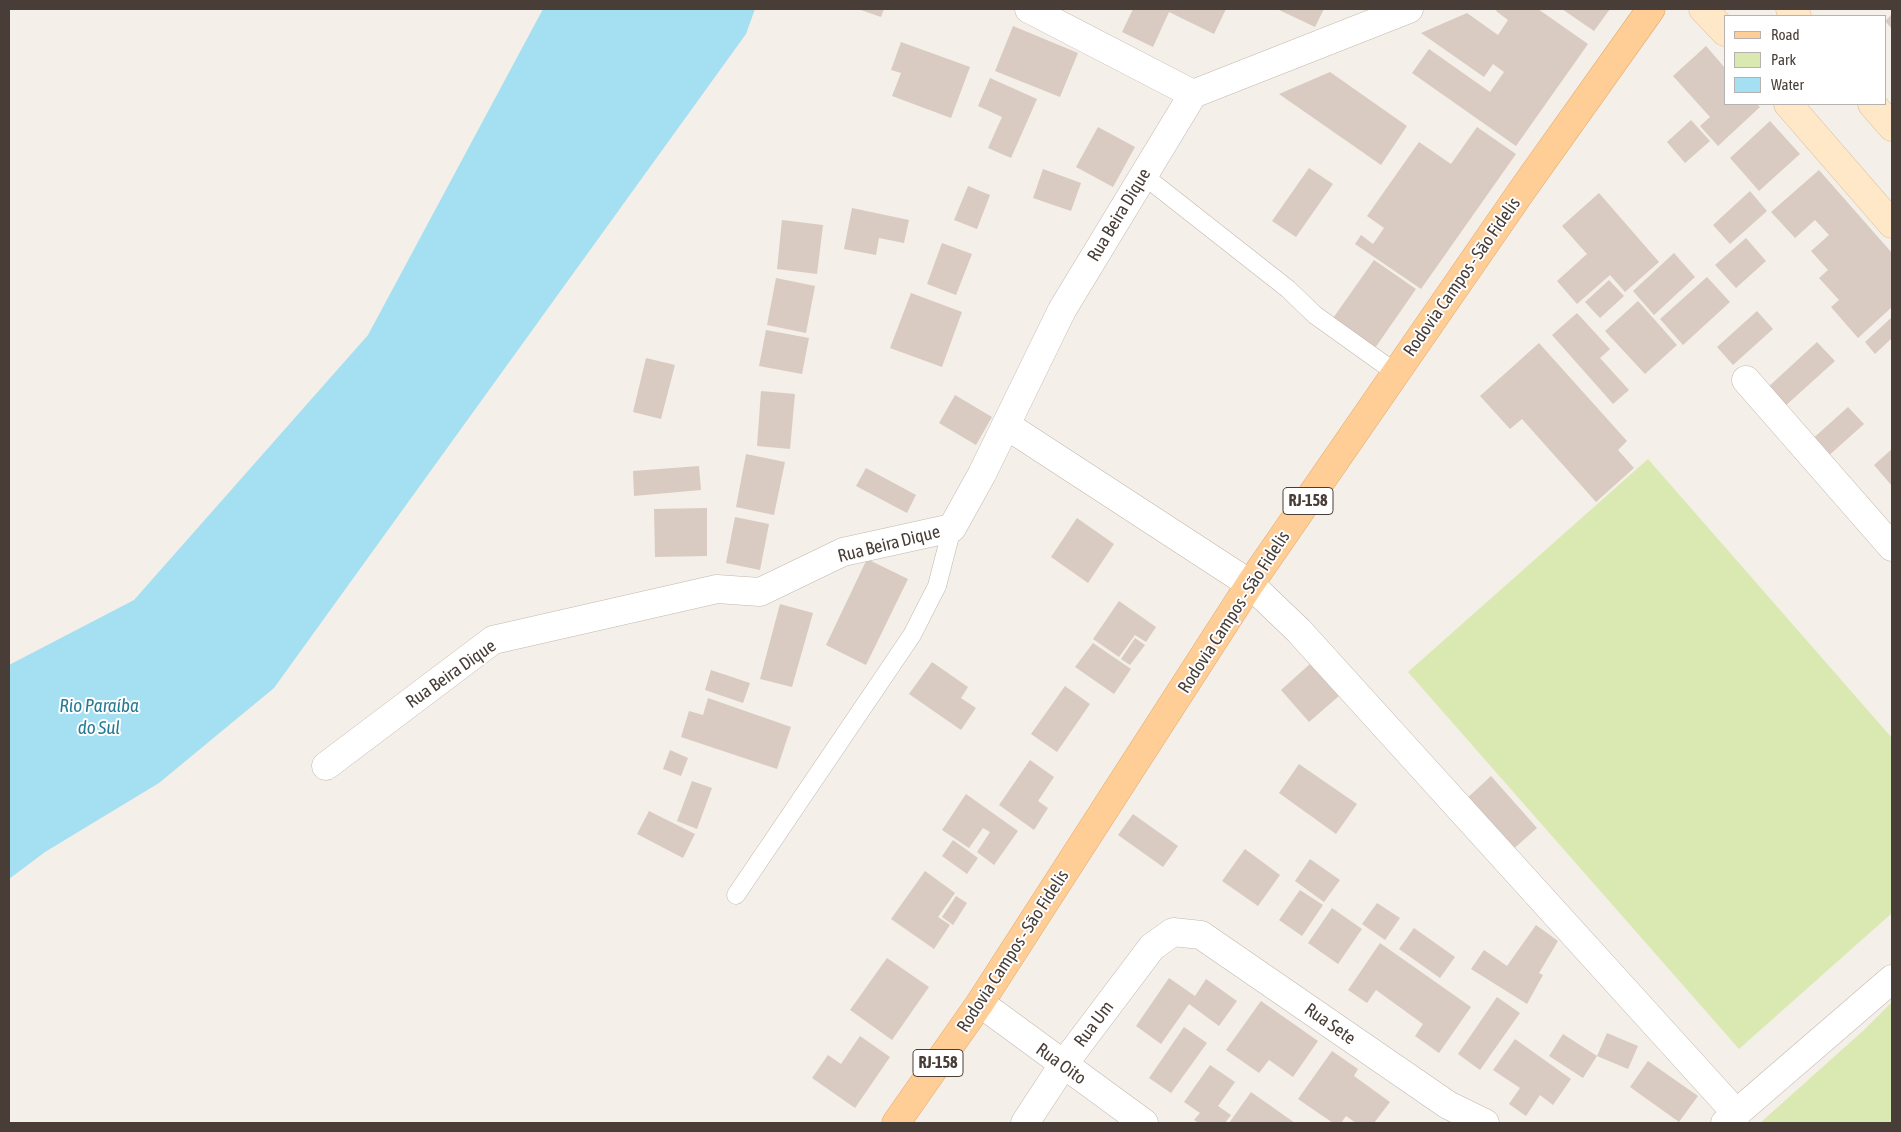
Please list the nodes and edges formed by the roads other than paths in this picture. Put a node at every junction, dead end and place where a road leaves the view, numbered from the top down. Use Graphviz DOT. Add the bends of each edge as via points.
graph roads {
  1 [pos="1029,9"];
  2 [pos="1409,9"];
  3 [pos="1651,9"];
  4 [pos="1703,9"];
  5 [pos="1724,31"];
  6 [pos="1193,94"];
  7 [pos="1789,105"];
  8 [pos="1873,105"];
  9 [pos="1892,127"];
  10 [pos="1143,175"];
  11 [pos="1892,224"];
  12 [pos="1396,373"];
  13 [pos="1746,380"];
  14 [pos="1006,425"];
  15 [pos="952,528"];
  16 [pos="1892,547"];
  17 [pos="1250,584"];
  18 [pos="326,766"];
  19 [pos="736,896"];
  20 [pos="1173,932"];
  21 [pos="1892,979"];
  22 [pos="980,1003"];
  23 [pos="1063,1066"];
  24 [pos="1441,1114"];
  25 [pos="1731,1118"];
  26 [pos="896,1123"];
  27 [pos="1025,1123"];
  28 [pos="1144,1123"];
  29 [pos="1485,1123"];
  1 -- 6 [label="street"];
  2 -- 6 [label="street"];
  3 -- 12 [label="main road, Rodovia Campos - São Fidelis / RJ-158"];
  4 -- 5 [label="street"];
  6 -- 10 [label="street, Rua Beira Dique"];
  7 -- 11 [label="street"];
  8 -- 9 [label="street"];
  10 -- 12 [label="lane" via="1288,288 1314,315"];
  10 -- 14 [label="street, Rua Beira Dique" via="1062,310"];
  12 -- 17 [label="main road, Rodovia Campos - São Fidelis / RJ-158"];
  13 -- 16 [label="street"];
  14 -- 15 [label="street, Rua Beira Dique"];
  14 -- 17 [label="street"];
  15 -- 18 [label="street, Rua Beira Dique" via="843,552 760,592 717,589 493,640"];
  15 -- 19 [label="lane" via="938,586 912,635"];
  17 -- 22 [label="main road, Rodovia Campos - São Fidelis / RJ-158"];
  17 -- 25 [label="street" via="1299,631"];
  20 -- 23 [label="street, Rua Um" via="1152,947"];
  20 -- 24 [label="street, Rua Sete" via="1201,935"];
  21 -- 25 [label="street"];
  22 -- 23 [label="street, Rua Oito"];
  22 -- 26 [label="main road, Rodovia Campos - São Fidelis / RJ-158"];
  23 -- 27 [label="street, Rua Um"];
  23 -- 28 [label="street, Rua Oito"];
  24 -- 29 [label="street, Rua Sete"];
}
